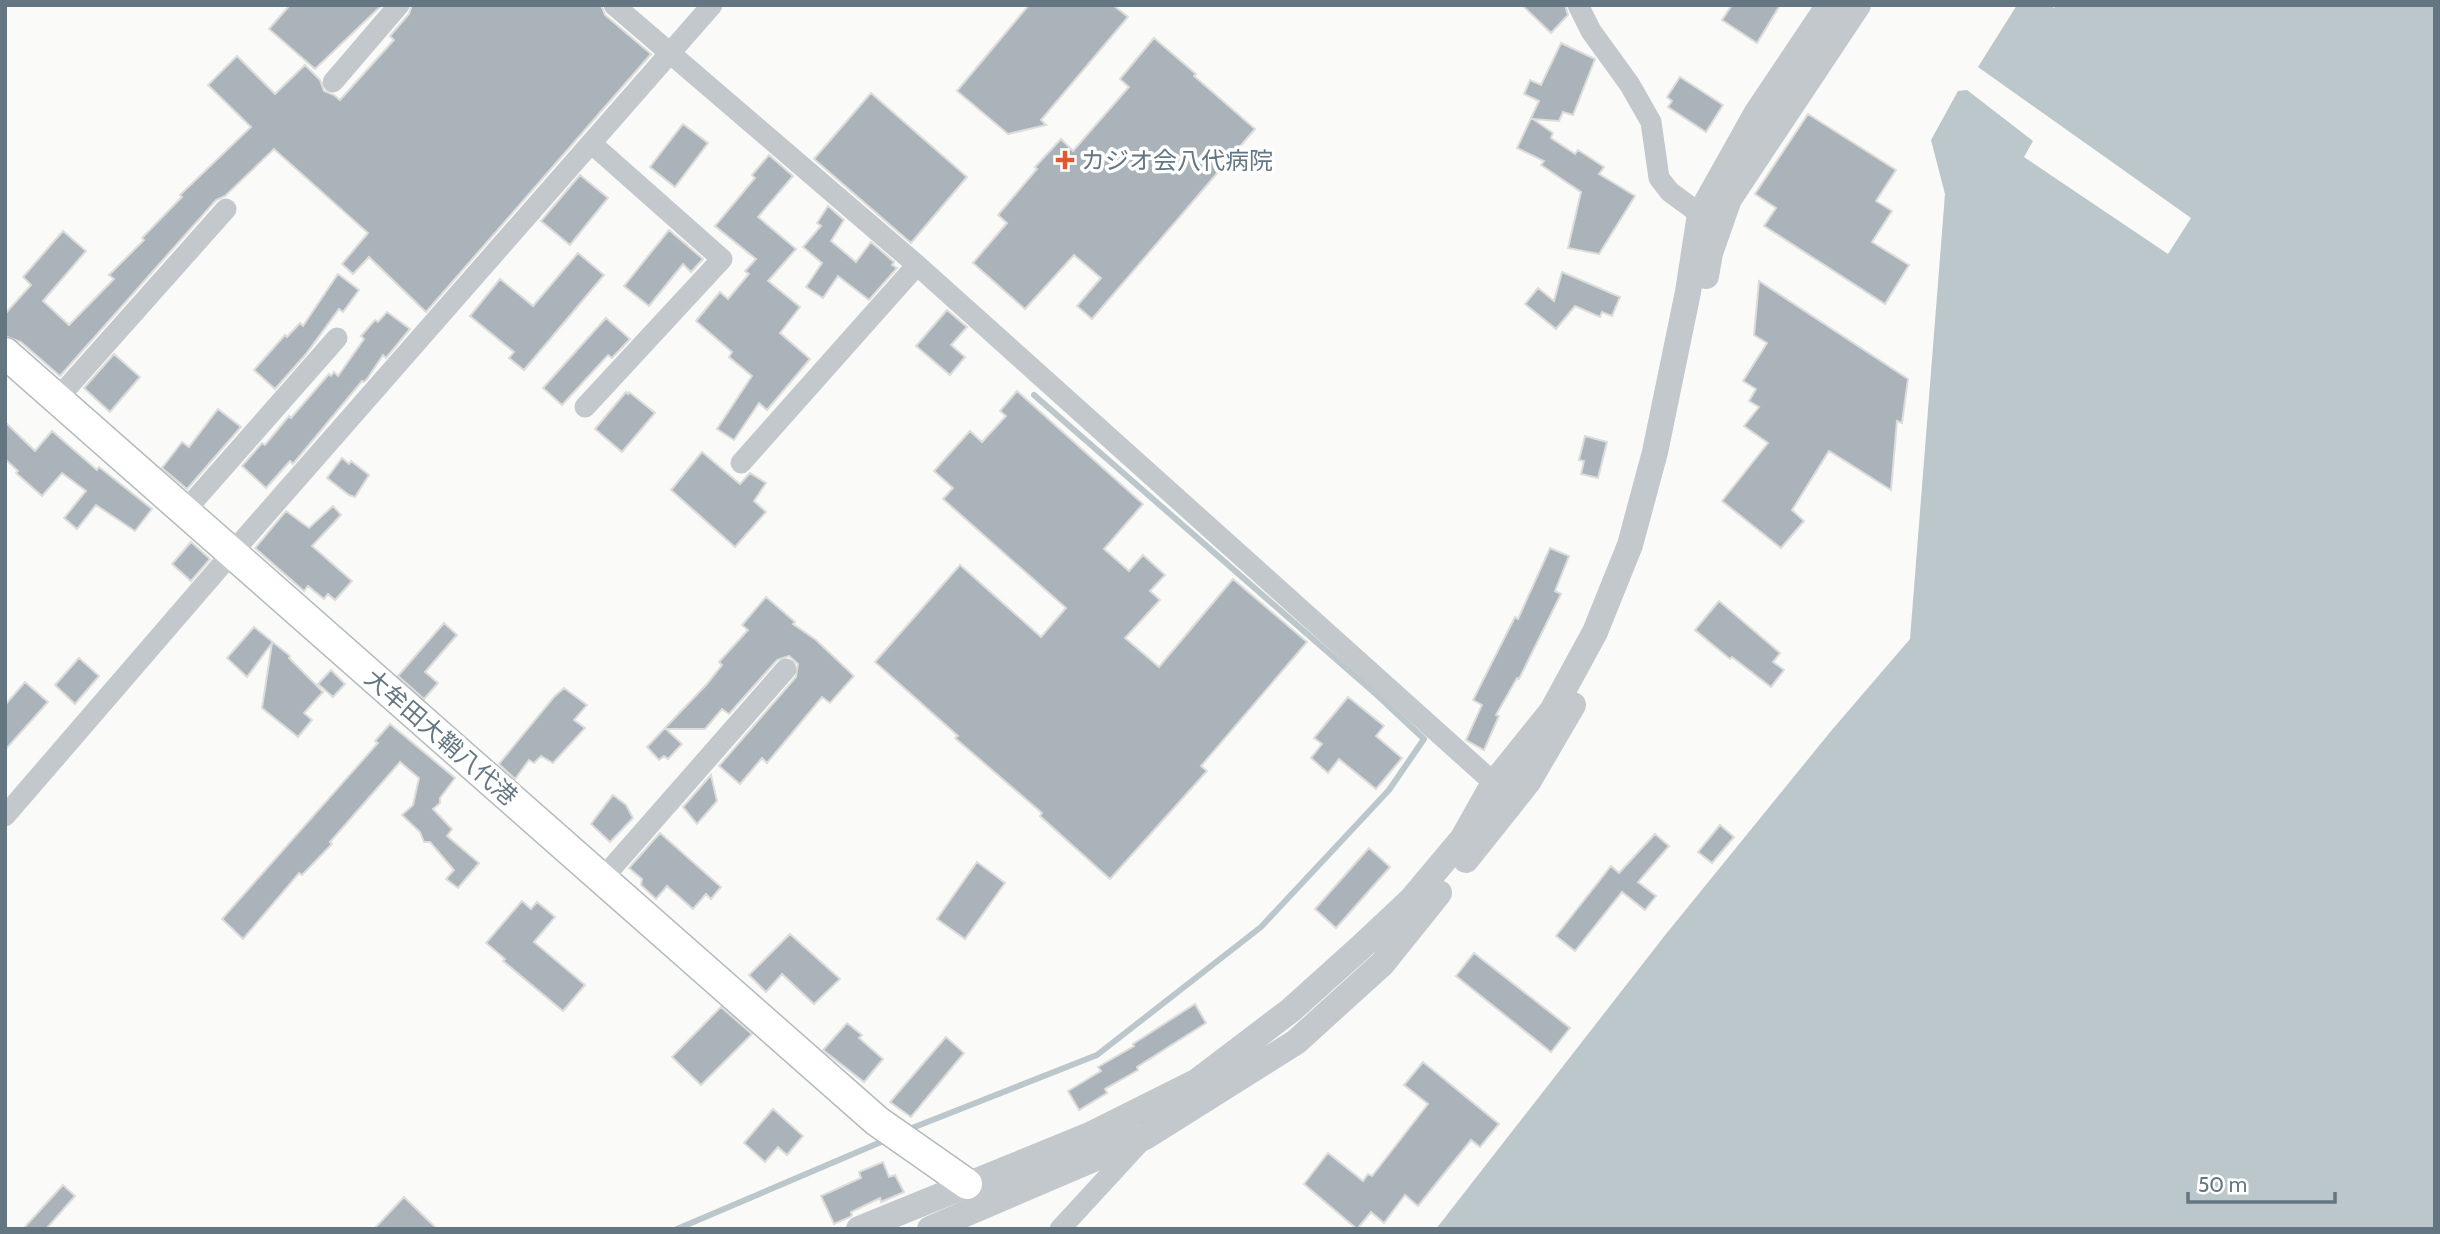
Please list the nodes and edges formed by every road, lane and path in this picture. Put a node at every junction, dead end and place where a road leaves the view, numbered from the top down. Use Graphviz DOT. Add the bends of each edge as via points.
graph roads {
  1 [pos="398,5"];
  2 [pos="614,5"];
  3 [pos="712,5"];
  4 [pos="1578,5"];
  5 [pos="1829,5"];
  6 [pos="1858,5"];
  7 [pos="669,53"];
  8 [pos="333,82"];
  9 [pos="591,143"];
  10 [pos="226,209"];
  11 [pos="1700,214"];
  12 [pos="917,264"];
  13 [pos="337,338"];
  14 [pos="5,353"];
  15 [pos="57,399"];
  16 [pos="585,407"];
  17 [pos="741,463"];
  18 [pos="184,512"];
  19 [pos="232,554"];
  20 [pos="786,669"];
  21 [pos="1494,783"];
  22 [pos="5,816"];
  23 [pos="603,879"];
  24 [pos="1196,1082"];
  25 [pos="1145,1137"];
  26 [pos="967,1184"];
  27 [pos="859,1229"];
  28 [pos="930,1229"];
  29 [pos="1060,1229"];
  1 -- 8 [label="street"];
  2 -- 7 [label="street"];
  3 -- 7 [label="street"];
  4 -- 11 [label="street" via="1651,122 1659,178"];
  5 -- 11 [label="street" via="1756,114"];
  6 -- 25 [label="street" via="1728,199 1710,253 1670,443 1633,575 1591,674 1528,782 1382,964 1296,1042"];
  7 -- 9 [label="street"];
  7 -- 12 [label="street"];
  9 -- 16 [label="street" via="722,259"];
  9 -- 19 [label="street"];
  10 -- 15 [label="street"];
  11 -- 21 [label="street" via="1656,452 1630,545 1595,632 1552,711"];
  12 -- 17 [label="street"];
  12 -- 21 [label="street"];
  13 -- 18 [label="street"];
  14 -- 15 [label="main road, 大牟田大鞘八代港"];
  15 -- 18 [label="main road, 大牟田大鞘八代港"];
  18 -- 19 [label="main road, 大牟田大鞘八代港"];
  19 -- 22 [label="street"];
  19 -- 23 [label="main road, 大牟田大鞘八代港"];
  20 -- 23 [label="street"];
  21 -- 24 [label="street" via="1463,838 1411,900 1291,1010"];
  23 -- 26 [label="main road, 大牟田大鞘八代港" via="877,1121"];
  24 -- 25 [label="street"];
  24 -- 26 [label="street" via="1092,1134"];
  25 -- 28 [label="street"];
  25 -- 29 [label="street"];
  26 -- 27 [label="street"];
}
